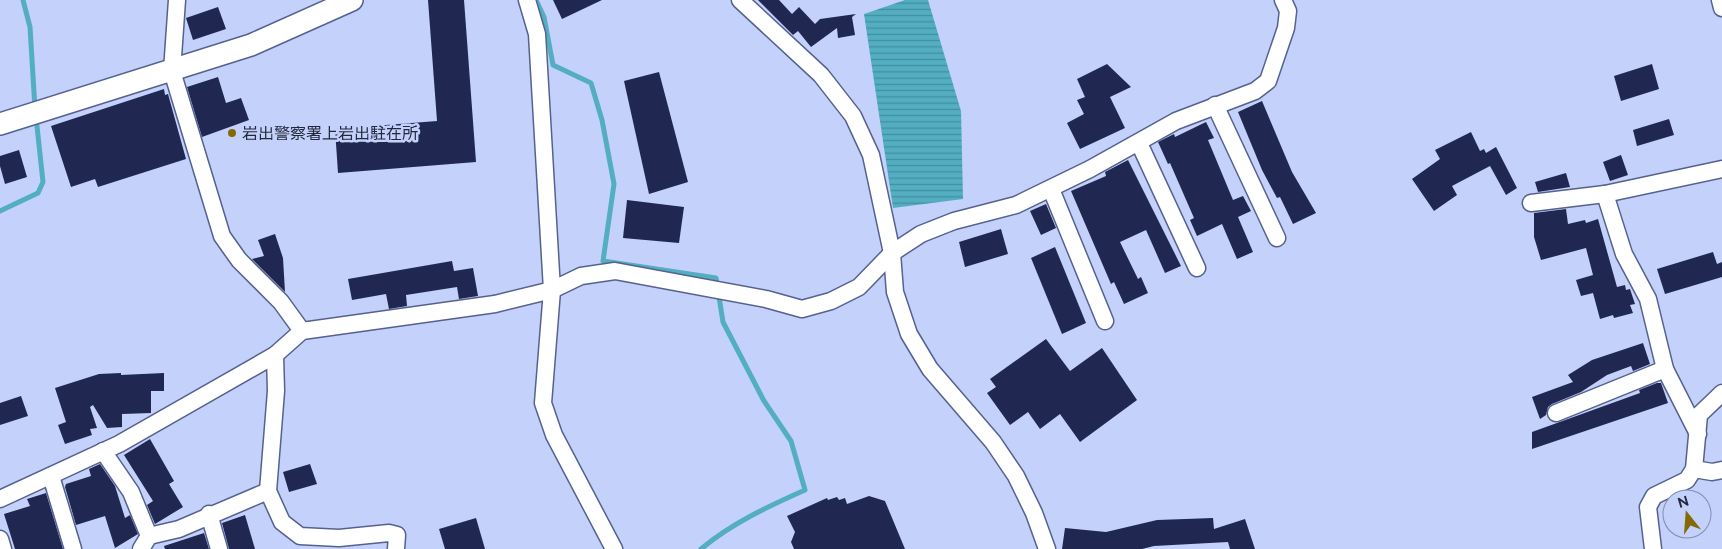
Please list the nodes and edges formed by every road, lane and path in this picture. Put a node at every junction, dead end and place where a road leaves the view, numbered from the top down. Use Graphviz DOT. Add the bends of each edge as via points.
graph roads {
  1 [pos="178,0"];
  2 [pos="352,0"];
  3 [pos="527,0"];
  4 [pos="740,0"];
  5 [pos="1283,0"];
  6 [pos="1720,0"];
  7 [pos="1722,8"];
  8 [pos="172,71"];
  9 [pos="1215,104"];
  10 [pos="0,124"];
  11 [pos="1139,143"];
  12 [pos="1722,169"];
  13 [pos="1051,189"];
  14 [pos="1605,194"];
  15 [pos="1531,204"];
  16 [pos="1277,238"];
  17 [pos="892,253"];
  18 [pos="1197,268"];
  19 [pos="552,290"];
  20 [pos="1105,321"];
  21 [pos="302,331"];
  22 [pos="275,354"];
  23 [pos="1665,369"];
  24 [pos="1722,393"];
  25 [pos="1556,413"];
  26 [pos="1698,434"];
  27 [pos="103,451"];
  28 [pos="1694,469"];
  29 [pos="1722,470"];
  30 [pos="51,476"];
  31 [pos="268,491"];
  32 [pos="0,500"];
  33 [pos="209,514"];
  34 [pos="0,539"];
  35 [pos="301,542"];
  36 [pos="145,543"];
  37 [pos="3,549"];
  38 [pos="73,549"];
  39 [pos="219,549"];
  40 [pos="396,549"];
  41 [pos="614,549"];
  42 [pos="1046,549"];
  43 [pos="1652,549"];
  1 -- 8 [label="street"];
  2 -- 8 [label="street" via="251,45"];
  3 -- 19 [label="street" via="538,34"];
  4 -- 17 [label="street" via="821,76 853,116 871,155"];
  5 -- 9 [label="street" via="1288,11 1286,28 1268,82 1255,91"];
  6 -- 7 [label="street"];
  8 -- 10 [label="street"];
  8 -- 21 [label="street" via="222,236 239,260 281,302"];
  9 -- 11 [label="street" via="1176,121"];
  9 -- 16 [label="street"];
  11 -- 13 [label="street"];
  11 -- 18 [label="street"];
  12 -- 14 [label="street"];
  13 -- 17 [label="street" via="1016,205 954,221 921,234"];
  13 -- 20 [label="street"];
  14 -- 15 [label="street"];
  14 -- 23 [label="street" via="1624,254 1648,299"];
  17 -- 19 [label="street" via="859,287 831,301 802,309 766,299 615,271 581,276"];
  17 -- 42 [label="street" via="895,292 909,334 930,369 993,442 1016,476 1034,513"];
  19 -- 21 [label="street" via="495,304"];
  19 -- 41 [label="street" via="543,403 554,435"];
  21 -- 22 [label="street"];
  22 -- 27 [label="street"];
  22 -- 31 [label="street"];
  23 -- 25 [label="street"];
  23 -- 26 [label="street"];
  24 -- 26 [label="street" via="1699,414"];
  26 -- 28 [label="street"];
  27 -- 30 [label="street"];
  27 -- 36 [label="street" via="131,492"];
  28 -- 29 [label="street"];
  28 -- 43 [label="street" via="1687,480 1654,496 1648,508"];
  30 -- 32 [label="street"];
  30 -- 38 [label="street"];
  31 -- 33 [label="street"];
  31 -- 35 [label="street" via="282,522"];
  33 -- 36 [label="street"];
  33 -- 39 [label="street"];
  34 -- 37 [label="street"];
  35 -- 40 [label="street" via="389,533 397,535"];
}
